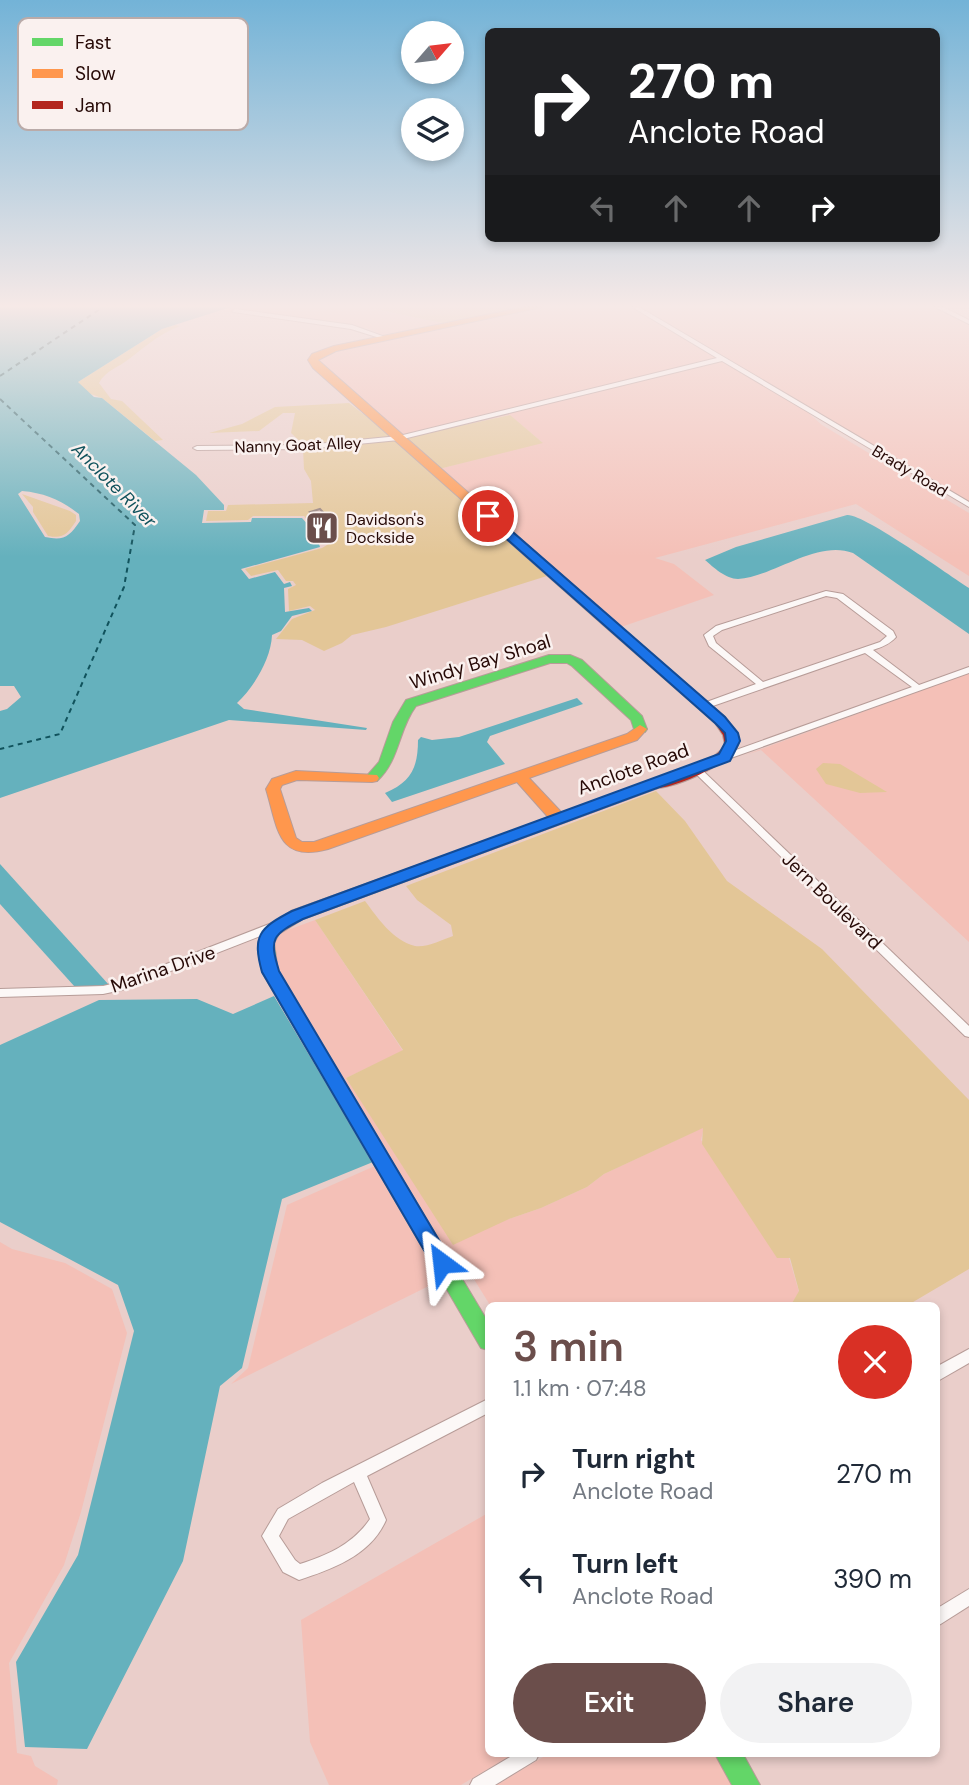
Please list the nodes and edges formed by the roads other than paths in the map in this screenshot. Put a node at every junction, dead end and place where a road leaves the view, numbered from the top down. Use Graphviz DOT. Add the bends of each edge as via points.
graph roads {
  1 [pos="344,390"];
  2 [pos="595,390"];
  3 [pos="776,390"];
  4 [pos="399,438"];
  5 [pos="197,448"];
  6 [pos="969,505"];
  7 [pos="867,650"];
  8 [pos="969,670"];
  9 [pos="762,685"];
  10 [pos="918,688"];
  11 [pos="704,706"];
  12 [pos="725,757"];
  13 [pos="696,769"];
  14 [pos="520,776"];
  15 [pos="559,819"];
  16 [pos="279,924"];
  17 [pos="0,993"];
  18 [pos="969,1033"];
  19 [pos="485,1336"];
  20 [pos="966,1361"];
  21 [pos="940,1373"];
  22 [pos="485,1408"];
  23 [pos="358,1472"];
  24 [pos="969,1597"];
  25 [pos="940,1616"];
  26 [pos="525,1757"];
  27 [pos="732,1757"];
  28 [pos="480,1785"];
  29 [pos="747,1785"];
  1 -- 4 [label="street"];
  2 -- 4 [label="street, Nanny Goat Alley"];
  3 -- 6 [label="street, Brady Road"];
  4 -- 5 [label="street, Nanny Goat Alley" via="306,447"];
  4 -- 11 [label="street"];
  7 -- 9 [label="street"];
  7 -- 9 [label="street" via="889,640 890,633 832,593 712,631 708,638 712,644"];
  7 -- 10 [label="street"];
  8 -- 10 [label="street"];
  9 -- 11 [label="street"];
  10 -- 12 [label="street"];
  11 -- 12 [label="street" via="731,733 733,741"];
  12 -- 13 [label="street, Anclote Road"];
  13 -- 15 [label="street, Anclote Road"];
  13 -- 18 [label="street, Jern Boulevard"];
  14 -- 14 [label="street, Windy Bay Shoal" via="632,737 640,724 577,663 549,659 403,709 380,775 371,779 296,775 277,782 273,789 289,840 306,848"];
  14 -- 15 [label="street"];
  15 -- 16 [label="street, Anclote Road"];
  16 -- 17 [label="street, Marina Drive" via="121,986"];
  16 -- 19 [label="street" via="263,947 270,972"];
  20 -- 21 [label="street"];
  22 -- 23 [label="street"];
  23 -- 23 [label="street" via="378,1520 368,1536 334,1562 299,1572 289,1566 270,1536 283,1514"];
  24 -- 25 [label="street"];
  26 -- 28 [label="street"];
  27 -- 29 [label="street"];
}
